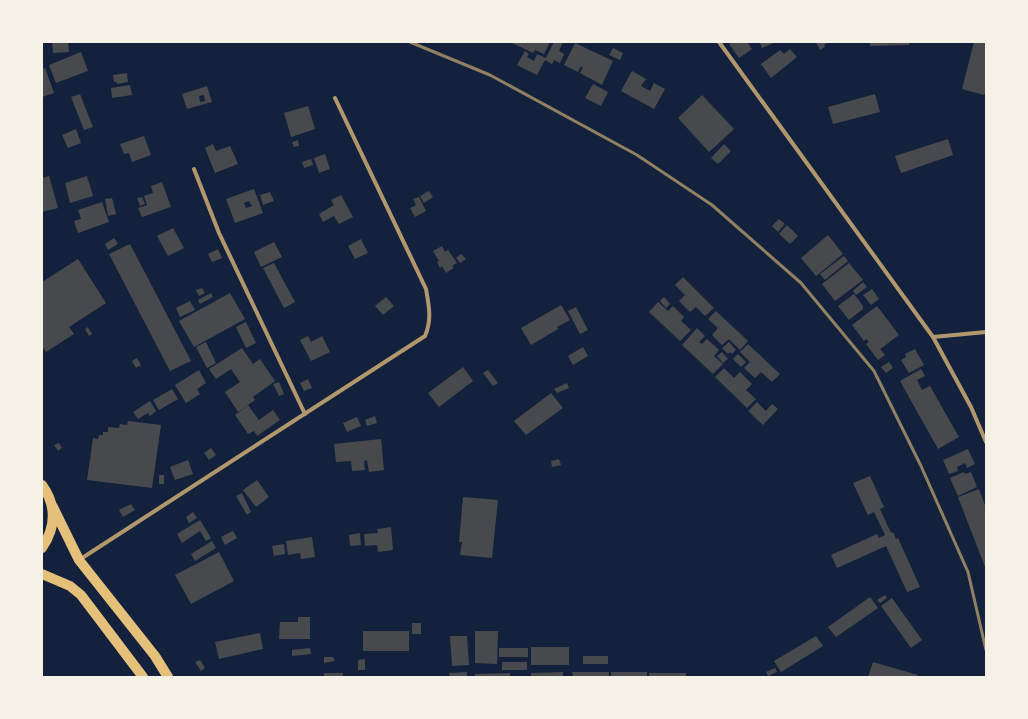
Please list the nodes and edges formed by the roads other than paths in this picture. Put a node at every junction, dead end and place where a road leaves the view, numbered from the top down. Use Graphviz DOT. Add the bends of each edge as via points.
graph roads {
  1 [pos="718,42"];
  2 [pos="335,98"];
  3 [pos="194,169"];
  4 [pos="986,332"];
  5 [pos="933,337"];
  6 [pos="305,414"];
  7 [pos="986,442"];
  8 [pos="42,485"];
  9 [pos="53,507"];
  10 [pos="42,548"];
  11 [pos="79,560"];
  12 [pos="42,574"];
  13 [pos="143,677"];
  14 [pos="168,677"];
  1 -- 5 [label="street"];
  2 -- 6 [label="street" via="414,261 426,289 431,313 425,336"];
  3 -- 6 [label="street" via="219,233"];
  4 -- 5 [label="street"];
  5 -- 7 [label="street" via="971,407"];
  6 -- 11 [label="street"];
  8 -- 9 [label="main road"];
  9 -- 10 [label="main road" via="54,522 50,536"];
  9 -- 11 [label="main road"];
  11 -- 14 [label="main road"];
  12 -- 13 [label="main road" via="70,586 81,595"];
}
